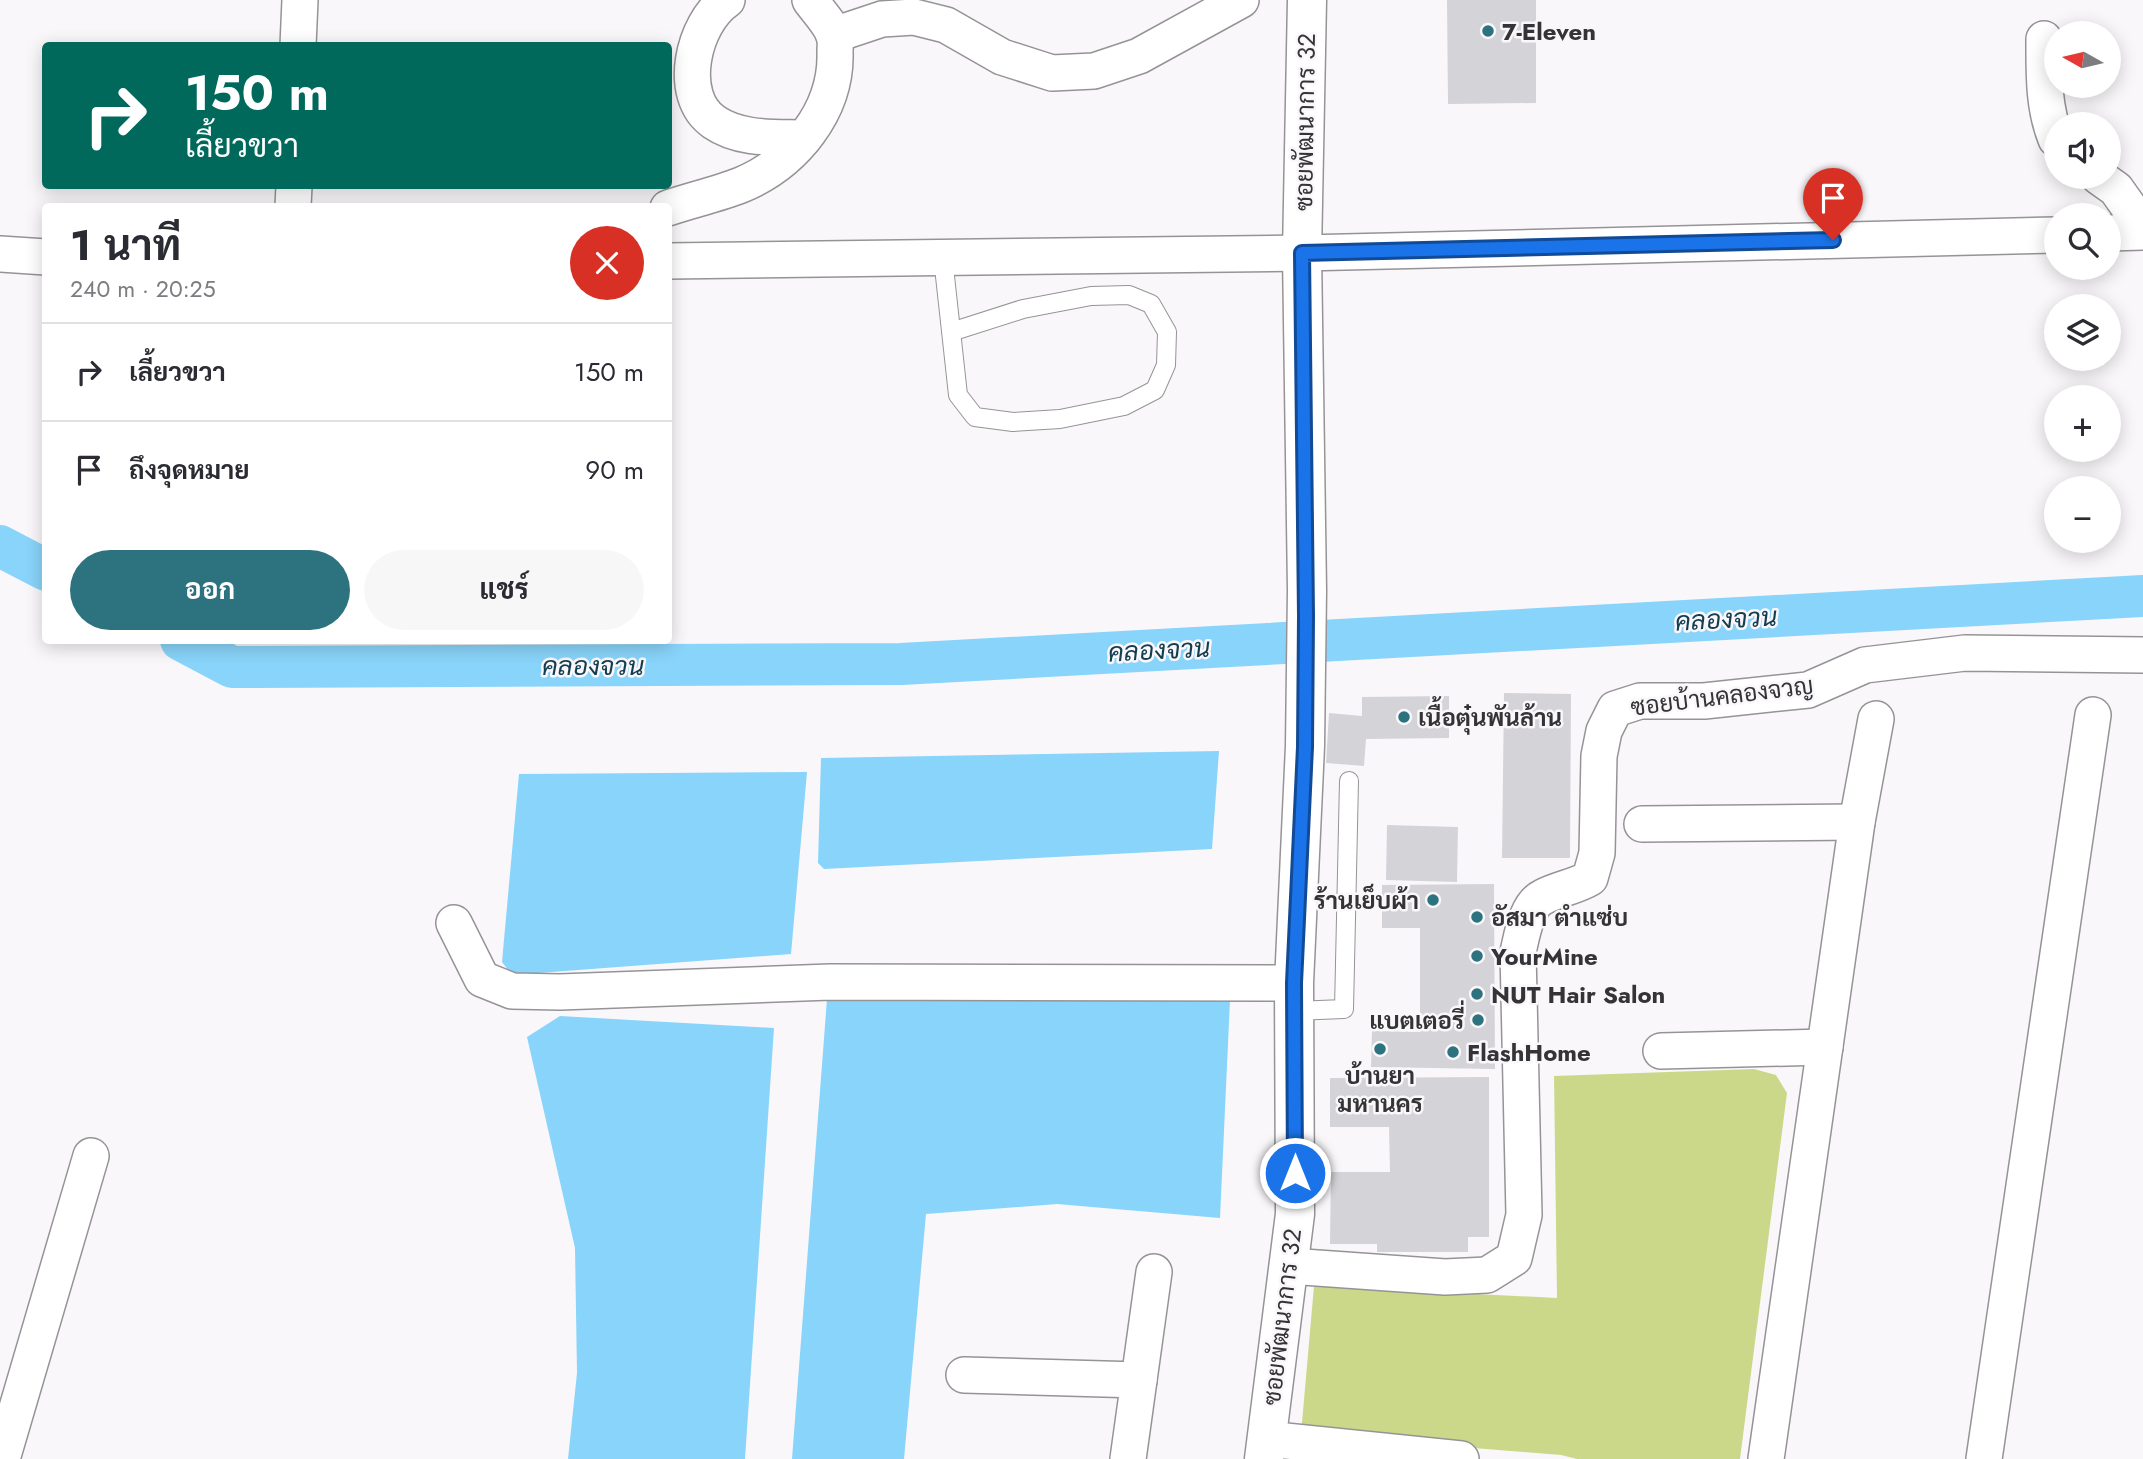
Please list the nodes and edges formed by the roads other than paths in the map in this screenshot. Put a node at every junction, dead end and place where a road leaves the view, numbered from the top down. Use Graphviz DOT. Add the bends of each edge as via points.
graph roads {
  1 [pos="300,0"];
  2 [pos="727,0"];
  3 [pos="810,0"];
  4 [pos="1241,0"];
  5 [pos="1307,0"];
  6 [pos="834,35"];
  7 [pos="298,42"];
  8 [pos="804,138"];
  9 [pos="2115,189"];
  10 [pos="672,207"];
  11 [pos="2143,230"];
  12 [pos="2121,232"];
  13 [pos="2044,234"];
  14 [pos="1302,253"];
  15 [pos="0,254"];
  16 [pos="42,257"];
  17 [pos="943,258"];
  18 [pos="672,261"];
  19 [pos="951,332"];
  20 [pos="2143,654"];
  21 [pos="2093,715"];
  22 [pos="1876,719"];
  23 [pos="1349,781"];
  24 [pos="1857,822"];
  25 [pos="1642,824"];
  26 [pos="454,923"];
  27 [pos="1294,997"];
  28 [pos="1825,1047"];
  29 [pos="1661,1051"];
  30 [pos="91,1156"];
  31 [pos="1289,1265"];
  32 [pos="1154,1272"];
  33 [pos="964,1375"];
  34 [pos="1139,1380"];
  35 [pos="1266,1449"];
  36 [pos="2,1459"];
  37 [pos="1128,1459"];
  38 [pos="1461,1459"];
  39 [pos="1766,1459"];
  40 [pos="1984,1459"];
  1 -- 7 [label="street"];
  2 -- 8 [label="street" via="703,28 695,48 694,93 701,109 735,132"];
  3 -- 6 [label="street"];
  4 -- 6 [label="street" via="1139,55 1094,71 1052,72 1002,57 946,25 914,17 882,19"];
  5 -- 14 [label="street, ซอยพัฒนาการ 32"];
  6 -- 8 [label="street" via="832,85 820,118"];
  8 -- 10 [label="street" via="775,166 742,185"];
  9 -- 11 [label="street"];
  11 -- 12 [label="street"];
  13 -- 14 [label="street"];
  14 -- 17 [label="street"];
  14 -- 27 [label="street, ซอยพัฒนาการ 32" via="1307,590"];
  15 -- 16 [label="street"];
  17 -- 18 [label="street"];
  17 -- 19 [label="lane"];
  19 -- 19 [label="lane" via="958,395 975,417 1013,422 1060,419 1124,406 1155,390 1166,365 1167,332 1151,303 1129,295 1091,296 1023,309"];
  20 -- 31 [label="street, ซอยบ้านคลองจวญ" via="1965,653 1865,666 1808,690 1704,701 1640,701 1615,709 1599,756 1597,853 1590,878 1540,898 1524,923 1518,952 1524,1215 1514,1258 1487,1275 1445,1277"];
  21 -- 40 [label="street"];
  22 -- 24 [label="street"];
  23 -- 27 [label="lane" via="1344,1009"];
  24 -- 25 [label="street"];
  24 -- 28 [label="street"];
  26 -- 27 [label="street" via="482,979 512,991 830,982"];
  27 -- 31 [label="street, ซอยพัฒนาการ 32" via="1295,1214"];
  28 -- 29 [label="street"];
  28 -- 39 [label="street"];
  30 -- 36 [label="street"];
  31 -- 35 [label="street, ซอยพัฒนาการ 32"];
  32 -- 34 [label="street"];
  33 -- 34 [label="street"];
  34 -- 37 [label="street"];
  35 -- 38 [label="street"];
}
